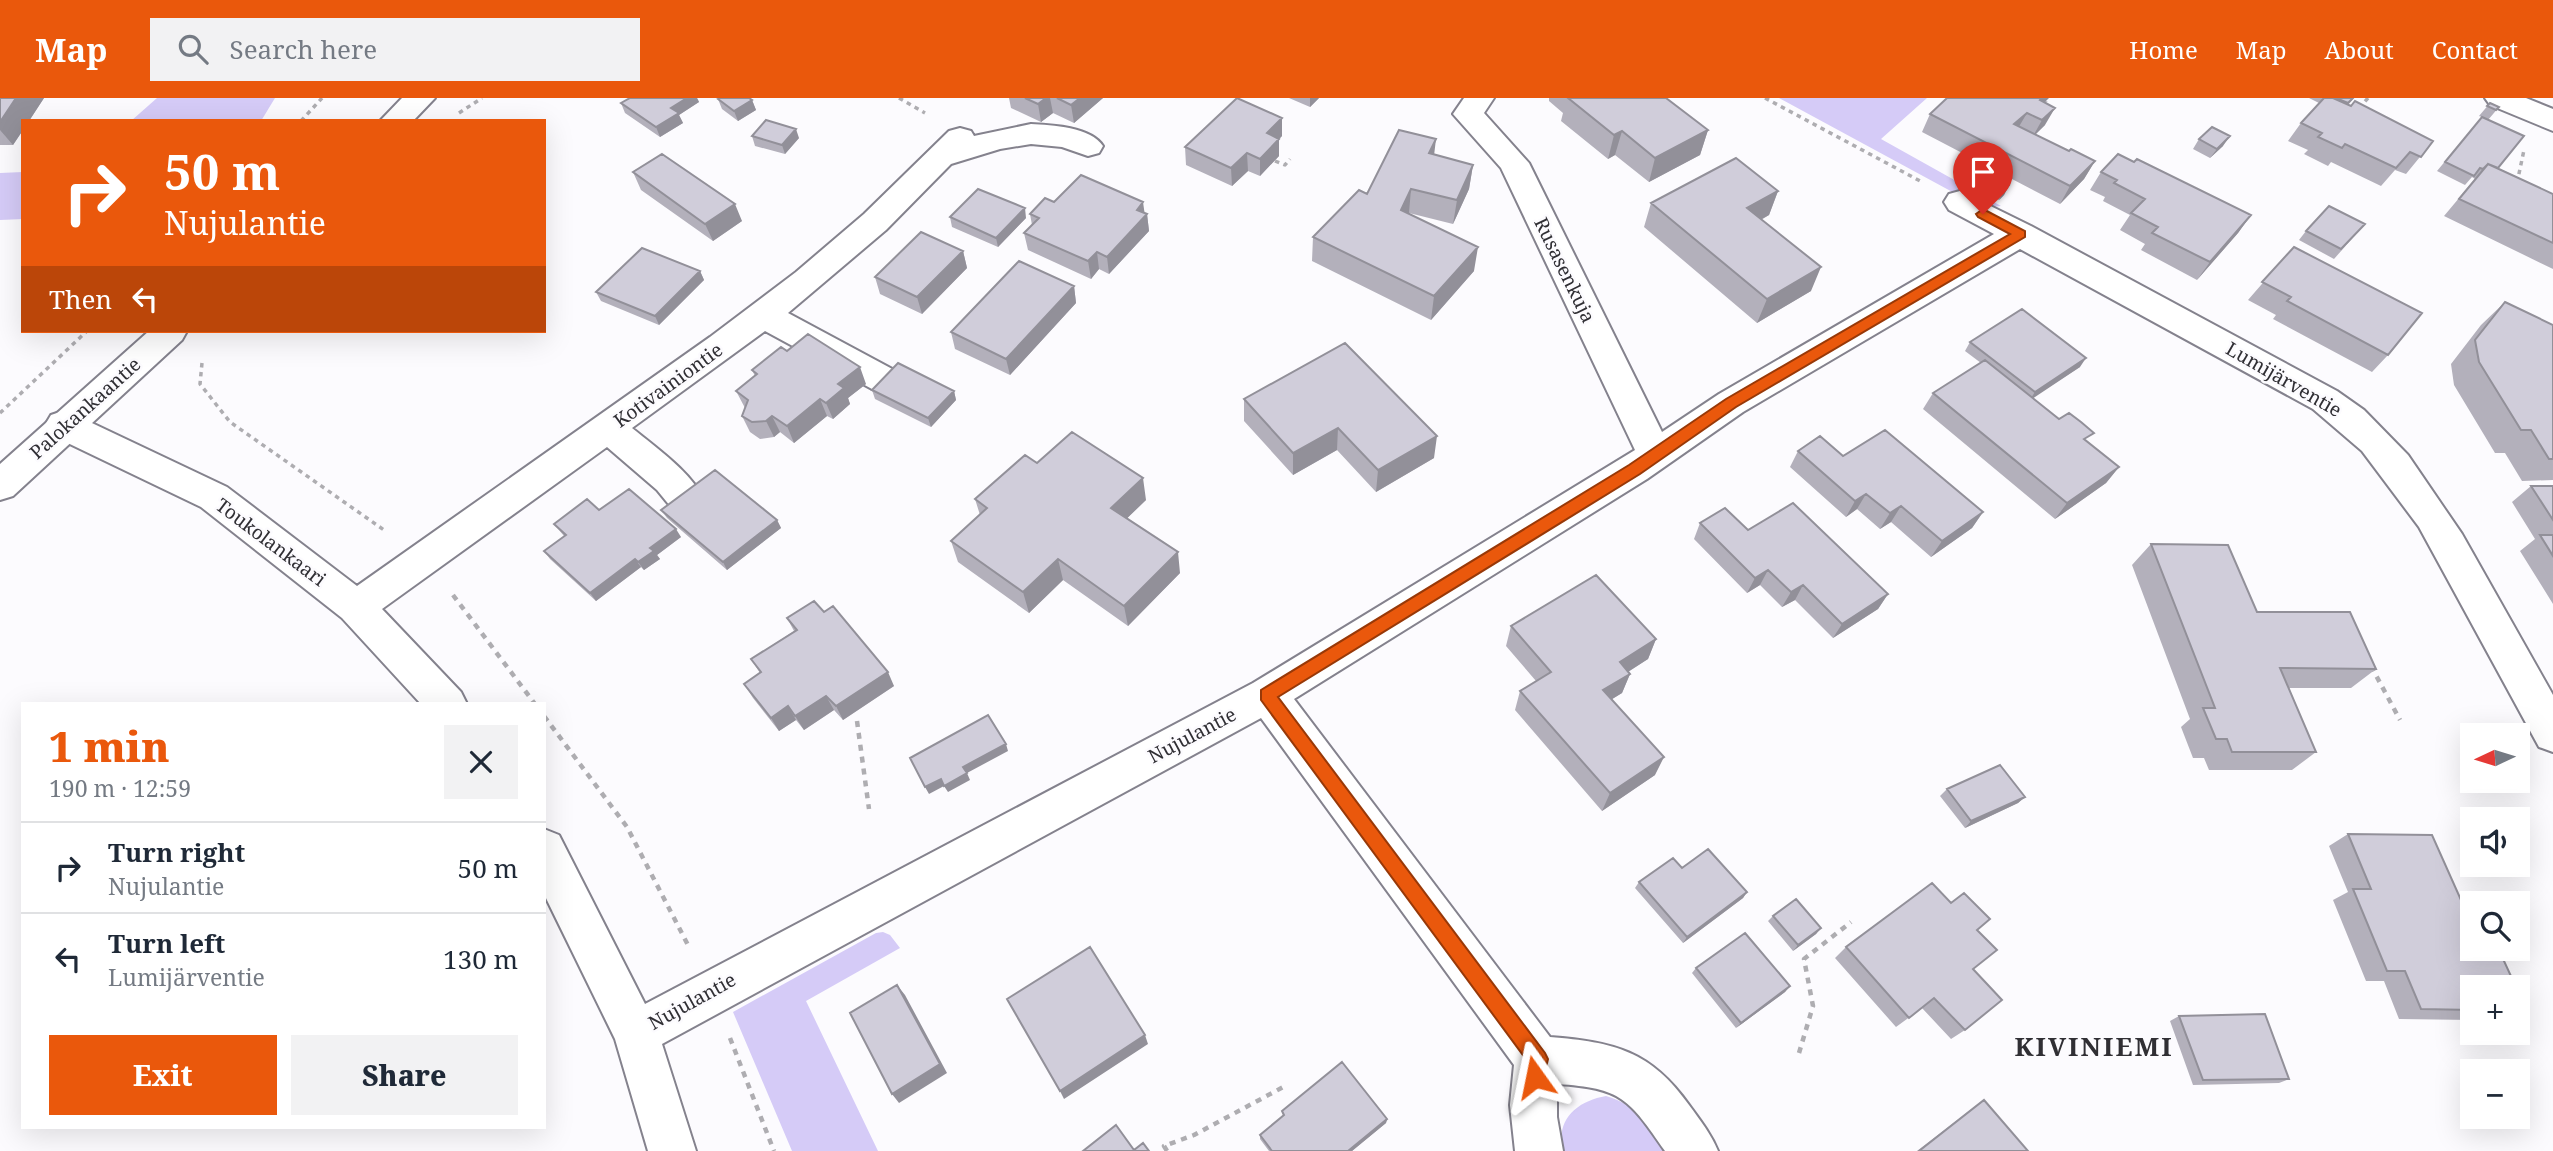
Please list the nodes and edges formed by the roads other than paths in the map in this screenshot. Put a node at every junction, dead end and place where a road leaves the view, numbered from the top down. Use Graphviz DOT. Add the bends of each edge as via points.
graph roads {
  1 [pos="420,98"];
  2 [pos="1479,98"];
  3 [pos="2500,98"];
  4 [pos="397,119"];
  5 [pos="2553,121"];
  6 [pos="1088,146"];
  7 [pos="1960,202"];
  8 [pos="2020,234"];
  9 [pos="763,315"];
  10 [pos="168,333"];
  11 [pos="884,380"];
  12 [pos="63,425"];
  13 [pos="607,428"];
  14 [pos="1655,454"];
  15 [pos="0,486"];
  16 [pos="688,502"];
  17 [pos="356,607"];
  18 [pos="1267,695"];
  19 [pos="445,702"];
  20 [pos="2553,734"];
  21 [pos="546,853"];
  22 [pos="636,1033"];
  23 [pos="1538,1059"];
  24 [pos="672,1151"];
  25 [pos="1539,1151"];
  26 [pos="1694,1151"];
  1 -- 4 [label="street"];
  2 -- 14 [label="street, Rusasenkuja" via="1468,114 1514,163"];
  3 -- 5 [label="street"];
  6 -- 9 [label="street, Kotivainiontie" via="1061,134 1034,132 950,147 875,222"];
  7 -- 8 [label="street, Lumijärventie"];
  8 -- 14 [label="street, Nujulantie" via="1731,403"];
  8 -- 20 [label="street, Lumijärventie" via="2325,400 2375,439 2435,519"];
  9 -- 11 [label="street"];
  9 -- 13 [label="street, Kotivainiontie"];
  10 -- 12 [label="street, Palokankaantie"];
  12 -- 15 [label="street, Palokankaantie"];
  12 -- 17 [label="street, Toukolankaari" via="214,497"];
  13 -- 16 [label="street" via="670,480"];
  13 -- 17 [label="street, Kotivainiontie"];
  14 -- 18 [label="street, Nujulantie"];
  17 -- 19 [label="street, Toukolankaari"];
  18 -- 22 [label="street, Nujulantie"];
  18 -- 23 [label="street"];
  21 -- 22 [label="street"];
  22 -- 24 [label="street"];
  23 -- 25 [label="street" via="1532,1095"];
  23 -- 26 [label="street" via="1625,1073 1645,1087"];
}
